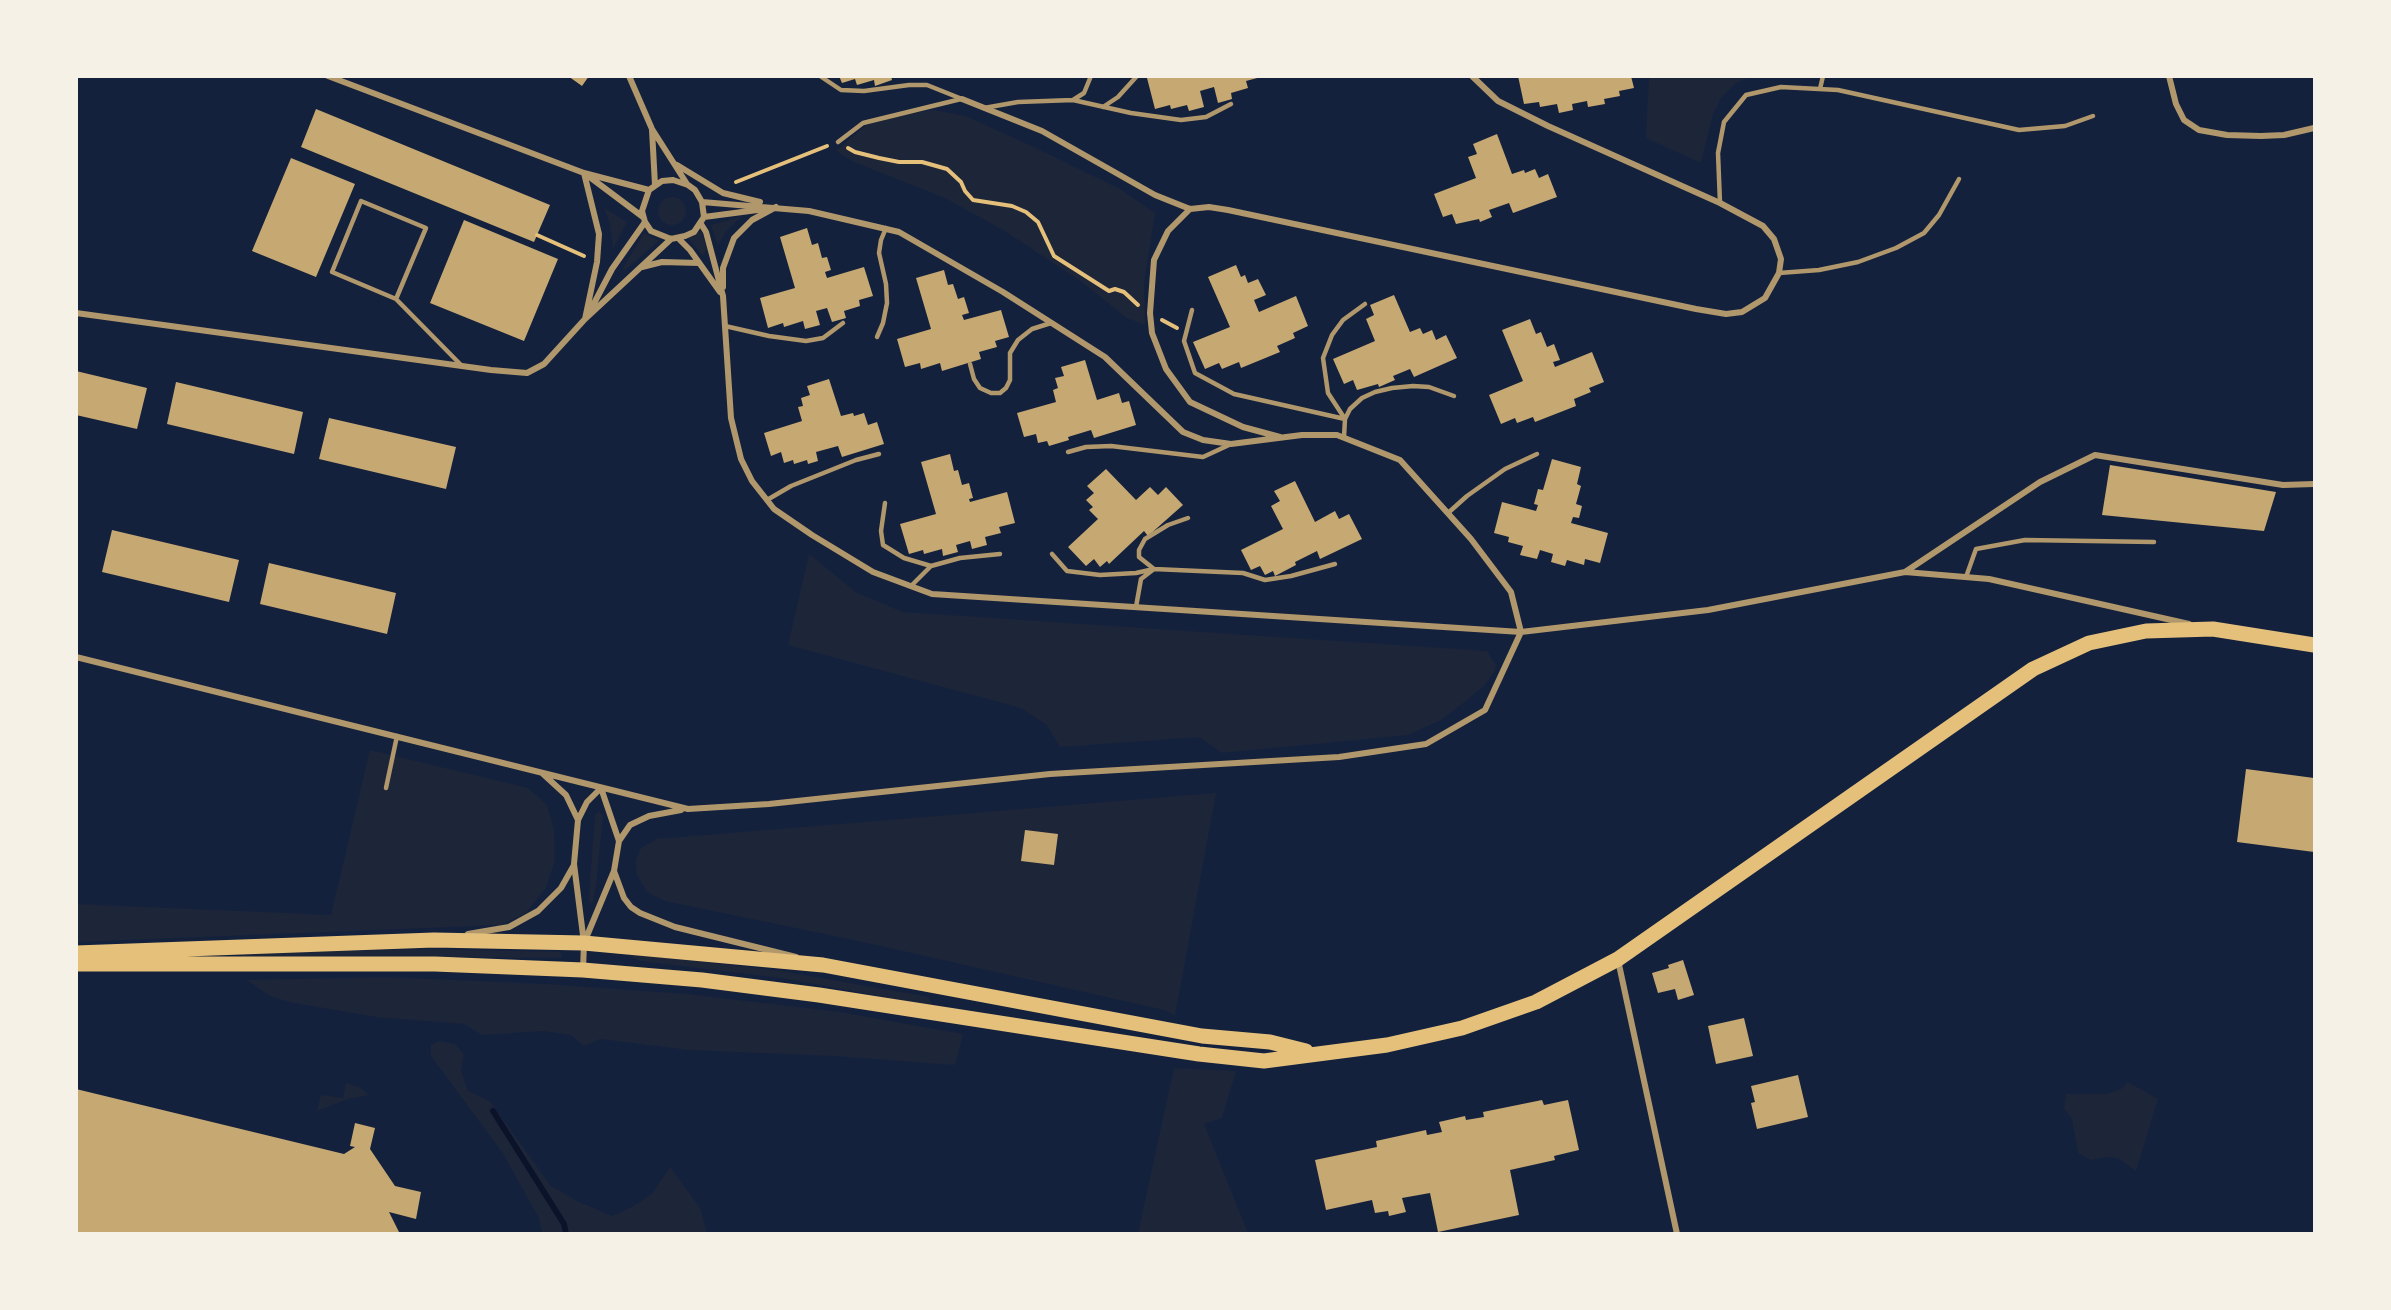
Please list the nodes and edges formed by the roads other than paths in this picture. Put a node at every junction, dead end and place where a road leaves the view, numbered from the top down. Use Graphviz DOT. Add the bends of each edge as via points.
graph roads {
  1 [pos="328,76"];
  2 [pos="629,76"];
  3 [pos="820,76"];
  4 [pos="1091,76"];
  5 [pos="1137,76"];
  6 [pos="1472,76"];
  7 [pos="1823,76"];
  8 [pos="2169,76"];
  9 [pos="1820,89"];
  10 [pos="962,99"];
  11 [pos="1073,100"];
  12 [pos="1231,104"];
  13 [pos="1103,107"];
  14 [pos="984,108"];
  15 [pos="2093,116"];
  16 [pos="2314,128"];
  17 [pos="652,129"];
  18 [pos="838,142"];
  19 [pos="675,164"];
  20 [pos="584,173"];
  21 [pos="1959,179"];
  22 [pos="655,185"];
  23 [pos="688,185"];
  24 [pos="649,190"];
  25 [pos="702,202"];
  26 [pos="1720,203"];
  27 [pos="778,207"];
  28 [pos="1190,209"];
  29 [pos="704,217"];
  30 [pos="644,219"];
  31 [pos="701,224"];
  32 [pos="886,228"];
  33 [pos="674,238"];
  34 [pos="699,263"];
  35 [pos="639,268"];
  36 [pos="1779,273"];
  37 [pos="723,296"];
  38 [pos="396,299"];
  39 [pos="1365,304"];
  40 [pos="1192,310"];
  41 [pos="76,313"];
  42 [pos="585,320"];
  43 [pos="843,323"];
  44 [pos="1051,323"];
  45 [pos="725,326"];
  46 [pos="877,337"];
  47 [pos="970,364"];
  48 [pos="461,365"];
  49 [pos="1454,396"];
  50 [pos="1346,419"];
  51 [pos="1344,437"];
  52 [pos="1283,438"];
  53 [pos="1232,444"];
  54 [pos="1068,452"];
  55 [pos="879,454"];
  56 [pos="1537,454"];
  57 [pos="2314,484"];
  58 [pos="767,500"];
  59 [pos="885,504"];
  60 [pos="1448,513"];
  61 [pos="1188,518"];
  62 [pos="2154,542"];
  63 [pos="1000,554"];
  64 [pos="1052,555"];
  65 [pos="1335,564"];
  66 [pos="931,566"];
  67 [pos="1154,569"];
  68 [pos="1905,572"];
  69 [pos="1966,577"];
  70 [pos="911,586"];
  71 [pos="1136,607"];
  72 [pos="2213,629"];
  73 [pos="1521,632"];
  74 [pos="2314,645"];
  75 [pos="76,657"];
  76 [pos="397,736"];
  77 [pos="541,772"];
  78 [pos="386,788"];
  79 [pos="601,788"];
  80 [pos="688,809"];
  81 [pos="578,820"];
  82 [pos="619,841"];
  83 [pos="574,864"];
  84 [pos="614,871"];
  85 [pos="434,940"];
  86 [pos="584,943"];
  87 [pos="76,953"];
  88 [pos="1618,959"];
  89 [pos="76,964"];
  90 [pos="823,964"];
  91 [pos="583,970"];
  92 [pos="1315,1053"];
  93 [pos="1677,1233"];
  1 -- 20 [label="street"];
  2 -- 17 [label="street"];
  3 -- 10 [label="lane" via="841,90 927,85"];
  4 -- 11 [label="lane" via="1084,93"];
  5 -- 13 [label="lane"];
  6 -- 26 [label="street" via="1498,101"];
  7 -- 9 [label="lane"];
  8 -- 16 [label="street" via="2184,120 2199,130 2261,136"];
  9 -- 15 [label="lane" via="2019,130 2065,126"];
  9 -- 26 [label="lane" via="1781,87 1746,95 1724,122 1718,153"];
  10 -- 14 [label="street"];
  10 -- 18 [label="lane" via="863,123"];
  11 -- 13 [label="lane"];
  11 -- 14 [label="lane"];
  12 -- 13 [label="lane" via="1206,117 1181,120"];
  14 -- 28 [label="street" via="1042,131 1155,195"];
  17 -- 19 [label="street"];
  17 -- 22 [label="street"];
  19 -- 23 [label="street"];
  19 -- 27 [label="street" via="723,193"];
  20 -- 24 [label="street"];
  20 -- 30 [label="street"];
  20 -- 42 [label="street" via="599,234"];
  21 -- 36 [label="lane" via="1924,233 1896,248 1858,262"];
  22 -- 23 [label="street" via="673,180"];
  22 -- 24 [label="street"];
  23 -- 25 [label="street"];
  24 -- 30 [label="street" via="643,204"];
  25 -- 27 [label="street"];
  25 -- 29 [label="street"];
  26 -- 36 [label="street" via="1770,232 1779,248"];
  27 -- 29 [label="street"];
  27 -- 32 [label="street"];
  27 -- 37 [label="street" via="752,220 734,238 723,268"];
  28 -- 36 [label="street" via="1228,210 1726,314 1742,312 1765,298"];
  28 -- 52 [label="street" via="1168,231 1154,260 1152,333 1166,369 1190,402 1243,427"];
  29 -- 31 [label="street"];
  30 -- 33 [label="street" via="657,235"];
  30 -- 42 [label="street"];
  31 -- 33 [label="street" via="694,232"];
  31 -- 37 [label="street"];
  32 -- 44 [label="street" via="899,232"];
  32 -- 46 [label="lane" via="879,253 887,303"];
  33 -- 34 [label="street"];
  33 -- 35 [label="street"];
  34 -- 35 [label="street" via="662,262"];
  34 -- 37 [label="street"];
  35 -- 42 [label="street"];
  37 -- 45 [label="street"];
  38 -- 38 [label="lane" via="426,228 360,201 332,272"];
  38 -- 48 [label="lane"];
  39 -- 50 [label="lane" via="1343,320 1323,358 1328,393"];
  40 -- 50 [label="lane" via="1185,332 1185,350 1195,373 1234,394"];
  41 -- 48 [label="street"];
  42 -- 48 [label="street" via="533,371 520,373"];
  43 -- 45 [label="lane" via="823,338 806,341"];
  44 -- 47 [label="lane" via="1032,329 1018,340 1010,353 1010,380 1000,393 980,388"];
  44 -- 53 [label="street" via="1105,357 1183,432 1203,440"];
  45 -- 58 [label="street" via="731,418 741,459"];
  49 -- 50 [label="lane" via="1429,387 1392,388 1362,398"];
  50 -- 51 [label="lane"];
  51 -- 52 [label="street"];
  51 -- 60 [label="street" via="1400,460"];
  52 -- 53 [label="street"];
  53 -- 54 [label="lane" via="1203,457 1111,446"];
  55 -- 58 [label="lane" via="791,486"];
  56 -- 60 [label="lane" via="1506,469"];
  57 -- 68 [label="street" via="2283,485 2095,455 2040,482"];
  58 -- 70 [label="street" via="774,510 863,566"];
  59 -- 66 [label="lane" via="883,545 904,558"];
  60 -- 73 [label="street" via="1511,592"];
  61 -- 67 [label="lane" via="1145,539 1139,557"];
  62 -- 69 [label="lane" via="2025,540 1976,549"];
  63 -- 66 [label="lane"];
  64 -- 67 [label="lane" via="1067,571 1100,575"];
  65 -- 67 [label="lane" via="1265,580 1244,573"];
  66 -- 70 [label="lane"];
  67 -- 71 [label="lane" via="1141,579"];
  68 -- 69 [label="street"];
  68 -- 73 [label="street" via="1707,610"];
  69 -- 72 [label="street"];
  70 -- 71 [label="street" via="932,594"];
  71 -- 73 [label="street"];
  72 -- 74 [label="main road"];
  72 -- 88 [label="main road" via="2146,631 2089,643 2033,669"];
  73 -- 80 [label="street" via="1485,710 1426,744 1340,757 1050,774"];
  75 -- 76 [label="street"];
  76 -- 77 [label="street"];
  76 -- 78 [label="lane"];
  77 -- 79 [label="street"];
  77 -- 81 [label="street" via="566,795"];
  79 -- 80 [label="street"];
  79 -- 81 [label="street" via="587,802"];
  79 -- 82 [label="street"];
  80 -- 82 [label="street" via="649,816 630,825"];
  81 -- 83 [label="street"];
  82 -- 84 [label="street"];
  83 -- 85 [label="street" via="561,888 538,911 509,927"];
  83 -- 86 [label="street"];
  84 -- 86 [label="street"];
  84 -- 90 [label="street" via="624,898 640,913 675,927"];
  85 -- 86 [label="main road"];
  85 -- 87 [label="main road"];
  86 -- 90 [label="main road"];
  86 -- 91 [label="street"];
  88 -- 92 [label="main road" via="1536,1002 1462,1028 1387,1045"];
  88 -- 93 [label="street"];
  89 -- 91 [label="main road" via="435,964"];
  90 -- 92 [label="main road" via="1202,1036 1270,1042"];
  91 -- 92 [label="main road" via="819,995 1199,1054 1264,1061"];
}
